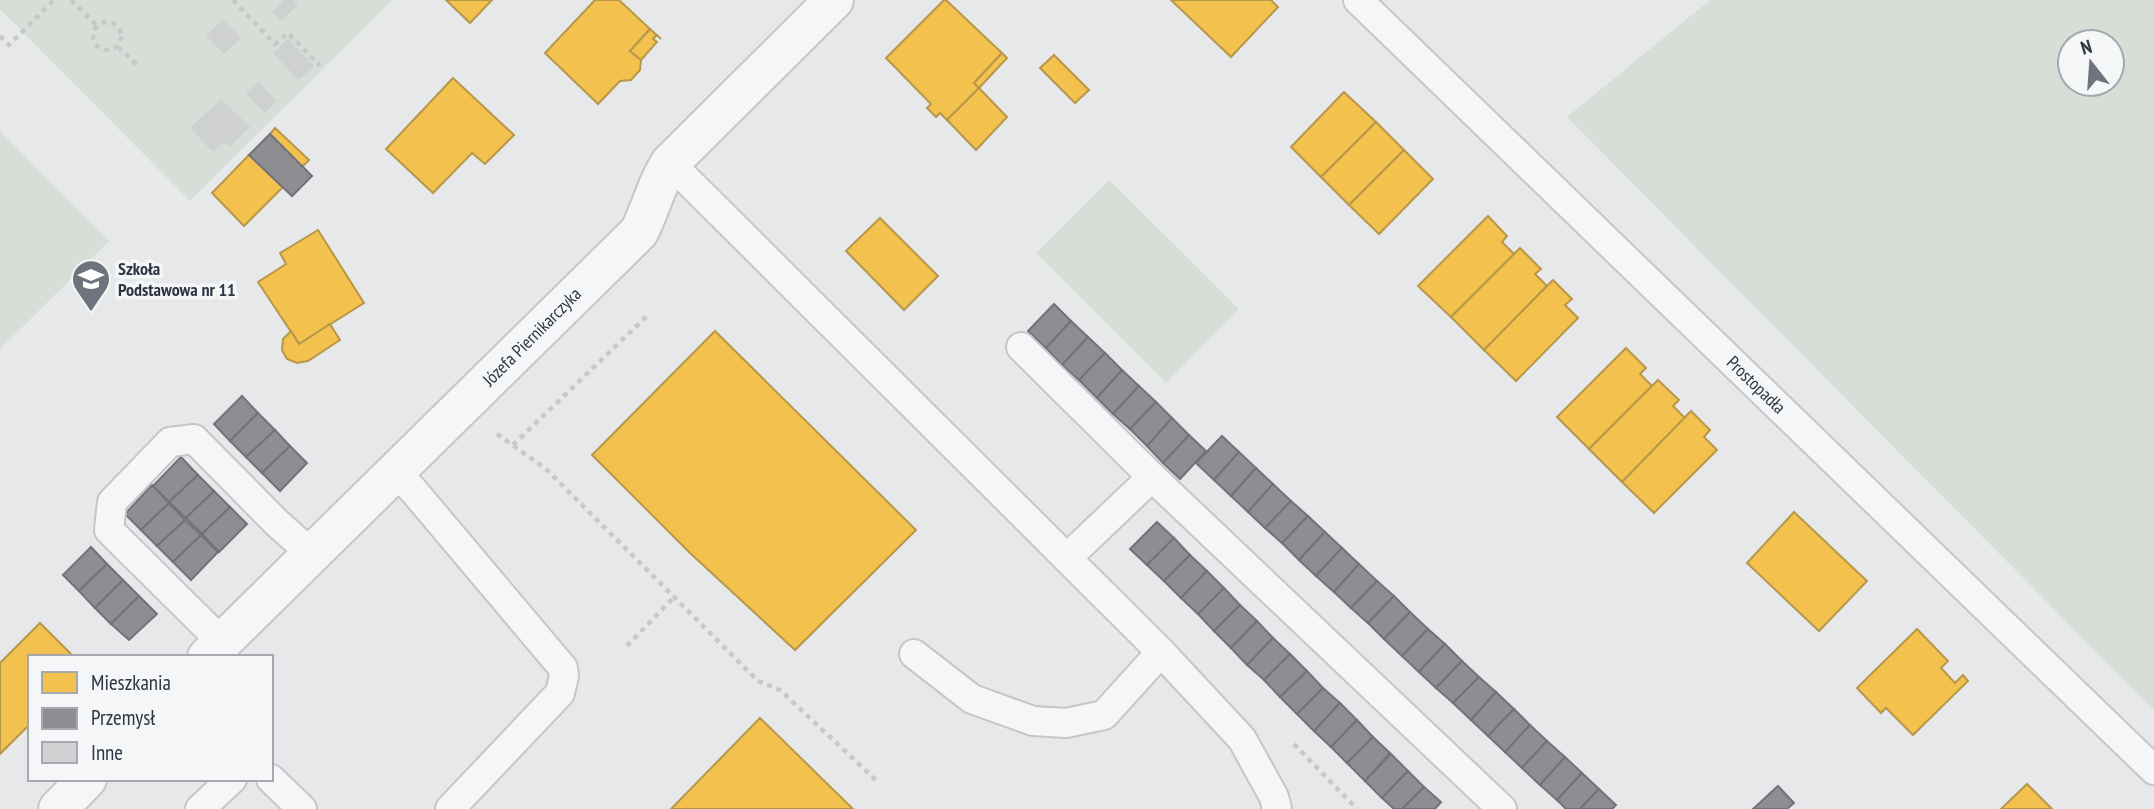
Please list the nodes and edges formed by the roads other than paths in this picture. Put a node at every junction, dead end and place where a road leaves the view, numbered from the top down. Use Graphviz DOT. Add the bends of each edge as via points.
graph roads {
  1 [pos="834,0"];
  2 [pos="1358,0"];
  3 [pos="670,163"];
  4 [pos="1021,347"];
  5 [pos="396,473"];
  6 [pos="1152,477"];
  7 [pos="313,555"];
  8 [pos="1067,558"];
  9 [pos="215,650"];
  10 [pos="1161,652"];
  11 [pos="914,654"];
  12 [pos="2154,770"];
  13 [pos="85,781"];
  14 [pos="230,781"];
  15 [pos="273,781"];
  16 [pos="58,809"];
  17 [pos="200,809"];
  18 [pos="302,809"];
  19 [pos="450,809"];
  20 [pos="1277,809"];
  21 [pos="1502,809"];
  1 -- 3 [label="street, Józefa Piernikarczyka"];
  2 -- 12 [label="lane, Prostopadła"];
  3 -- 5 [label="street, Józefa Piernikarczyka" via="639,232"];
  3 -- 8 [label="lane"];
  4 -- 6 [label="lane"];
  5 -- 7 [label="street, Józefa Piernikarczyka"];
  5 -- 19 [label="lane" via="564,668 560,693"];
  6 -- 8 [label="lane"];
  6 -- 21 [label="lane"];
  7 -- 9 [label="street, Józefa Piernikarczyka"];
  7 -- 9 [label="lane" via="194,439 170,442 113,502 109,530"];
  8 -- 10 [label="lane"];
  10 -- 11 [label="lane" via="1104,715 1066,723 1034,721 972,699"];
  10 -- 20 [label="lane" via="1242,739"];
  13 -- 16 [label="street"];
  14 -- 17 [label="lane"];
  15 -- 18 [label="lane"];
}
